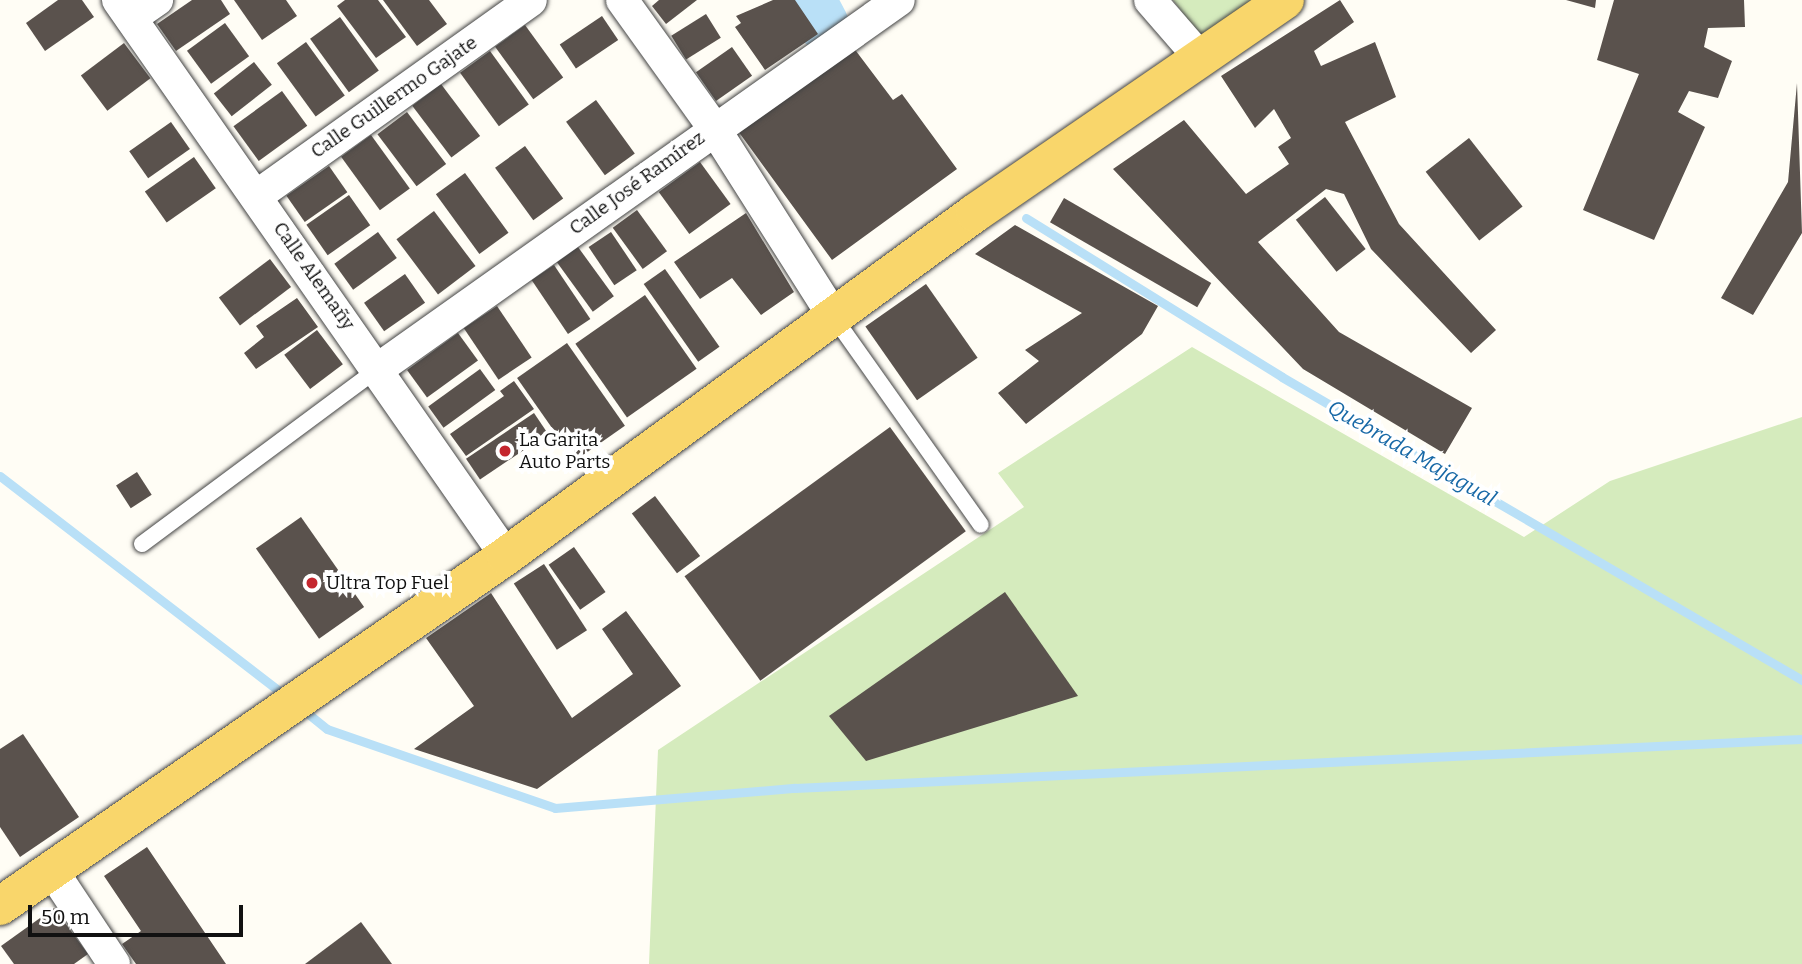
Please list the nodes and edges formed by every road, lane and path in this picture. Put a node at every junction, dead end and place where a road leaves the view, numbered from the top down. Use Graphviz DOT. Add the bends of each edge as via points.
graph roads {
  1 [pos="157,0"];
  2 [pos="531,0"];
  3 [pos="622,0"];
  4 [pos="899,0"];
  5 [pos="1150,0"];
  6 [pos="1285,0"];
  7 [pos="124,9"];
  8 [pos="1202,60"];
  9 [pos="714,128"];
  10 [pos="258,195"];
  11 [pos="835,319"];
  12 [pos="378,369"];
  13 [pos="981,525"];
  14 [pos="142,544"];
  15 [pos="506,555"];
  16 [pos="51,869"];
  17 [pos="0,906"];
  18 [pos="114,964"];
  1 -- 7 [label="street"];
  2 -- 10 [label="street, Calle Guillermo Gajate"];
  3 -- 9 [label="street"];
  4 -- 9 [label="street, Calle José Ramírez"];
  5 -- 8 [label="street"];
  6 -- 8 [label="main road"];
  7 -- 10 [label="street, Calle Alemañy"];
  8 -- 11 [label="main road" via="975,214"];
  9 -- 11 [label="street"];
  9 -- 12 [label="street, Calle José Ramírez"];
  10 -- 12 [label="street, Calle Alemañy"];
  11 -- 13 [label="lane"];
  11 -- 15 [label="main road"];
  12 -- 14 [label="lane"];
  12 -- 15 [label="street, Calle Alemañy"];
  15 -- 16 [label="main road"];
  16 -- 17 [label="main road"];
  16 -- 18 [label="street"];
}
